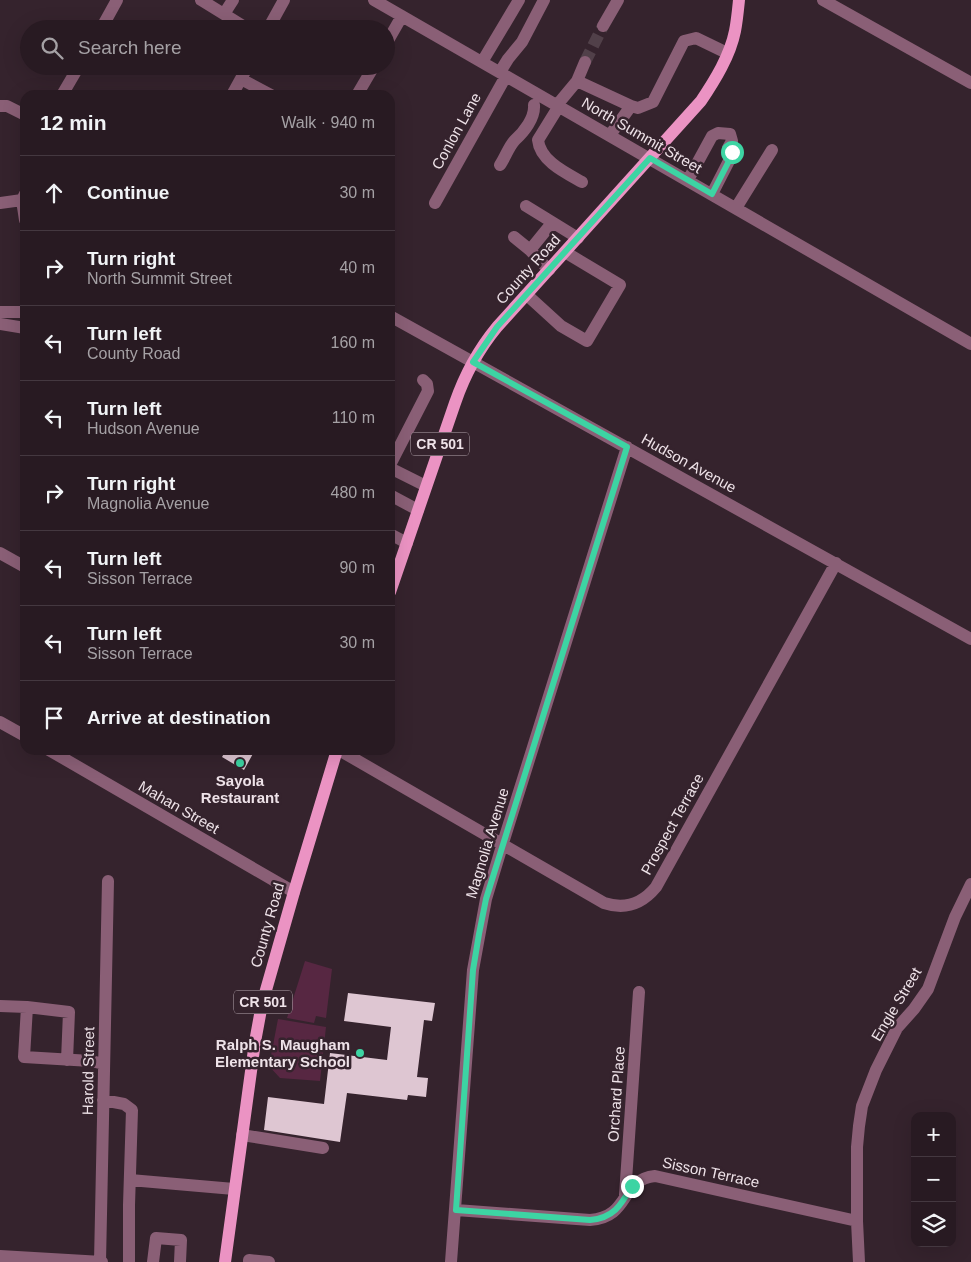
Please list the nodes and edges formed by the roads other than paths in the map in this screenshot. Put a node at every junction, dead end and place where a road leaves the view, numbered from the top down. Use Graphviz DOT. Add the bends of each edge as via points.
graph roads {
  1 [pos="117,0"];
  2 [pos="201,0"];
  3 [pos="233,0"];
  4 [pos="284,0"];
  5 [pos="374,0"];
  6 [pos="519,0"];
  7 [pos="544,0"];
  8 [pos="618,0"];
  9 [pos="739,0"];
  10 [pos="822,0"];
  11 [pos="224,14"];
  12 [pos="402,16"];
  13 [pos="106,20"];
  14 [pos="234,20"];
  15 [pos="273,20"];
  16 [pos="603,26"];
  17 [pos="395,28"];
  18 [pos="727,53"];
  19 [pos="482,62"];
  20 [pos="585,62"];
  21 [pos="503,74"];
  22 [pos="74,75"];
  23 [pos="243,75"];
  24 [pos="369,75"];
  25 [pos="241,79"];
  26 [pos="577,81"];
  27 [pos="971,83"];
  28 [pos="65,90"];
  29 [pos="235,90"];
  30 [pos="262,90"];
  31 [pos="360,90"];
  32 [pos="537,100"];
  33 [pos="0,106"];
  34 [pos="558,106"];
  35 [pos="631,106"];
  36 [pos="20,112"];
  37 [pos="610,135"];
  38 [pos="772,150"];
  39 [pos="650,158"];
  40 [pos="500,165"];
  41 [pos="688,180"];
  42 [pos="582,182"];
  43 [pos="712,194"];
  44 [pos="20,198"];
  45 [pos="0,203"];
  46 [pos="435,203"];
  47 [pos="526,206"];
  48 [pos="736,208"];
  49 [pos="552,223"];
  50 [pos="514,237"];
  51 [pos="578,238"];
  52 [pos="530,250"];
  53 [pos="565,252"];
  54 [pos="549,270"];
  55 [pos="527,294"];
  56 [pos="0,312"];
  57 [pos="20,312"];
  58 [pos="395,319"];
  59 [pos="0,324"];
  60 [pos="20,327"];
  61 [pos="971,344"];
  62 [pos="473,362"];
  63 [pos="423,380"];
  64 [pos="627,447"];
  65 [pos="395,448"];
  66 [pos="395,470"];
  67 [pos="426,486"];
  68 [pos="395,498"];
  69 [pos="418,510"];
  70 [pos="395,537"];
  71 [pos="406,543"];
  72 [pos="0,553"];
  73 [pos="836,563"];
  74 [pos="20,564"];
  75 [pos="395,577"];
  76 [pos="971,639"];
  77 [pos="0,722"];
  78 [pos="20,733"];
  79 [pos="58,755"];
  80 [pos="336,755"];
  81 [pos="347,755"];
  82 [pos="502,846"];
  83 [pos="108,881"];
  84 [pos="971,884"];
  85 [pos="294,892"];
  86 [pos="639,992"];
  87 [pos="0,1006"];
  88 [pos="27,1007"];
  89 [pos="67,1060"];
  90 [pos="104,1064"];
  91 [pos="104,1100"];
  92 [pos="242,1135"];
  93 [pos="323,1148"];
  94 [pos="130,1180"];
  95 [pos="234,1189"];
  96 [pos="625,1198"];
  97 [pos="456,1210"];
  98 [pos="857,1221"];
  99 [pos="0,1256"];
  100 [pos="101,1262"];
  101 [pos="129,1262"];
  102 [pos="153,1262"];
  103 [pos="180,1262"];
  104 [pos="224,1262"];
  105 [pos="248,1262"];
  106 [pos="269,1262"];
  107 [pos="451,1262"];
  108 [pos="859,1262"];
  1 -- 13 [label="street"];
  2 -- 11 [label="street"];
  3 -- 11 [label="street"];
  4 -- 15 [label="street"];
  5 -- 12 [label="street, North Summit Street"];
  6 -- 19 [label="street"];
  7 -- 21 [label="street, Conlon Lane" via="522,42 508,58"];
  8 -- 16 [label="street"];
  9 -- 18 [label="main road, County Road / CR 501" via="735,31"];
  10 -- 27 [label="street"];
  11 -- 14 [label="street"];
  12 -- 17 [label="street"];
  12 -- 19 [label="street, North Summit Street"];
  18 -- 35 [label="street" via="696,38 684,41 653,102 638,108"];
  18 -- 39 [label="main road, County Road / CR 501" via="701,101"];
  19 -- 21 [label="street, North Summit Street"];
  20 -- 26 [label="street"];
  21 -- 32 [label="street, North Summit Street"];
  21 -- 46 [label="street, Conlon Lane"];
  22 -- 28 [label="street"];
  23 -- 25 [label="street"];
  24 -- 31 [label="street"];
  25 -- 29 [label="street"];
  25 -- 30 [label="street"];
  26 -- 34 [label="street"];
  26 -- 35 [label="street"];
  32 -- 34 [label="street, North Summit Street"];
  32 -- 40 [label="street" via="534,114"];
  33 -- 36 [label="street"];
  34 -- 37 [label="street, North Summit Street"];
  34 -- 42 [label="street" via="538,140 539,147 553,164"];
  35 -- 37 [label="street"];
  37 -- 39 [label="street, North Summit Street"];
  38 -- 48 [label="street"];
  39 -- 41 [label="street, North Summit Street"];
  39 -- 51 [label="main road, County Road / CR 501"];
  41 -- 43 [label="street, North Summit Street"];
  41 -- 43 [label="street" via="712,136 730,134 732,141 728,148 732,155"];
  43 -- 48 [label="street, North Summit Street"];
  44 -- 45 [label="street"];
  47 -- 49 [label="street"];
  48 -- 61 [label="street, North Summit Street"];
  49 -- 51 [label="street"];
  49 -- 52 [label="street"];
  50 -- 52 [label="street"];
  51 -- 53 [label="main road, County Road / CR 501"];
  52 -- 54 [label="street"];
  53 -- 54 [label="main road, County Road / CR 501"];
  53 -- 55 [label="street" via="620,285 587,341 561,326"];
  54 -- 55 [label="main road, County Road / CR 501"];
  55 -- 62 [label="main road, County Road / CR 501" via="486,341"];
  56 -- 57 [label="street"];
  58 -- 62 [label="street, Hudson Avenue"];
  59 -- 60 [label="street"];
  62 -- 64 [label="street, Hudson Avenue"];
  62 -- 67 [label="main road, County Road / CR 501" via="463,381"];
  63 -- 65 [label="street" via="428,391 398,436"];
  64 -- 73 [label="street, Hudson Avenue"];
  64 -- 82 [label="street, Magnolia Avenue"];
  66 -- 67 [label="street"];
  67 -- 69 [label="main road, County Road / CR 501"];
  68 -- 69 [label="street"];
  69 -- 71 [label="main road, County Road / CR 501"];
  70 -- 71 [label="street"];
  71 -- 75 [label="main road, County Road / CR 501"];
  72 -- 74 [label="street"];
  73 -- 76 [label="street, Hudson Avenue"];
  73 -- 82 [label="street, Prospect Terrace" via="649,895 633,905 604,903"];
  77 -- 78 [label="street"];
  79 -- 85 [label="street, Mahan Street"];
  80 -- 85 [label="main road, County Road / CR 501"];
  81 -- 82 [label="street, Prospect Terrace"];
  82 -- 97 [label="street, Magnolia Avenue" via="486,899 473,970"];
  83 -- 90 [label="street, Harold Street"];
  84 -- 98 [label="street, Engle Street" via="928,988 897,1028 869,1086 859,1126"];
  85 -- 92 [label="main road, County Road / CR 501" via="262,1004"];
  86 -- 96 [label="street, Orchard Place"];
  87 -- 88 [label="street"];
  88 -- 89 [label="street" via="69,1012"];
  88 -- 89 [label="street" via="24,1057"];
  89 -- 90 [label="street"];
  90 -- 91 [label="street, Harold Street"];
  91 -- 94 [label="street" via="124,1104 132,1110"];
  91 -- 100 [label="street, Harold Street"];
  92 -- 93 [label="street"];
  92 -- 95 [label="main road, County Road / CR 501"];
  94 -- 95 [label="street"];
  94 -- 101 [label="street"];
  95 -- 104 [label="main road, County Road / CR 501"];
  96 -- 97 [label="street, Sisson Terrace" via="609,1216 590,1220"];
  96 -- 98 [label="street, Sisson Terrace" via="639,1180 655,1176"];
  97 -- 107 [label="street, Magnolia Avenue"];
  98 -- 108 [label="street, Engle Street"];
  99 -- 100 [label="street"];
  102 -- 103 [label="street" via="156,1238 181,1240"];
  105 -- 106 [label="street"];
}
